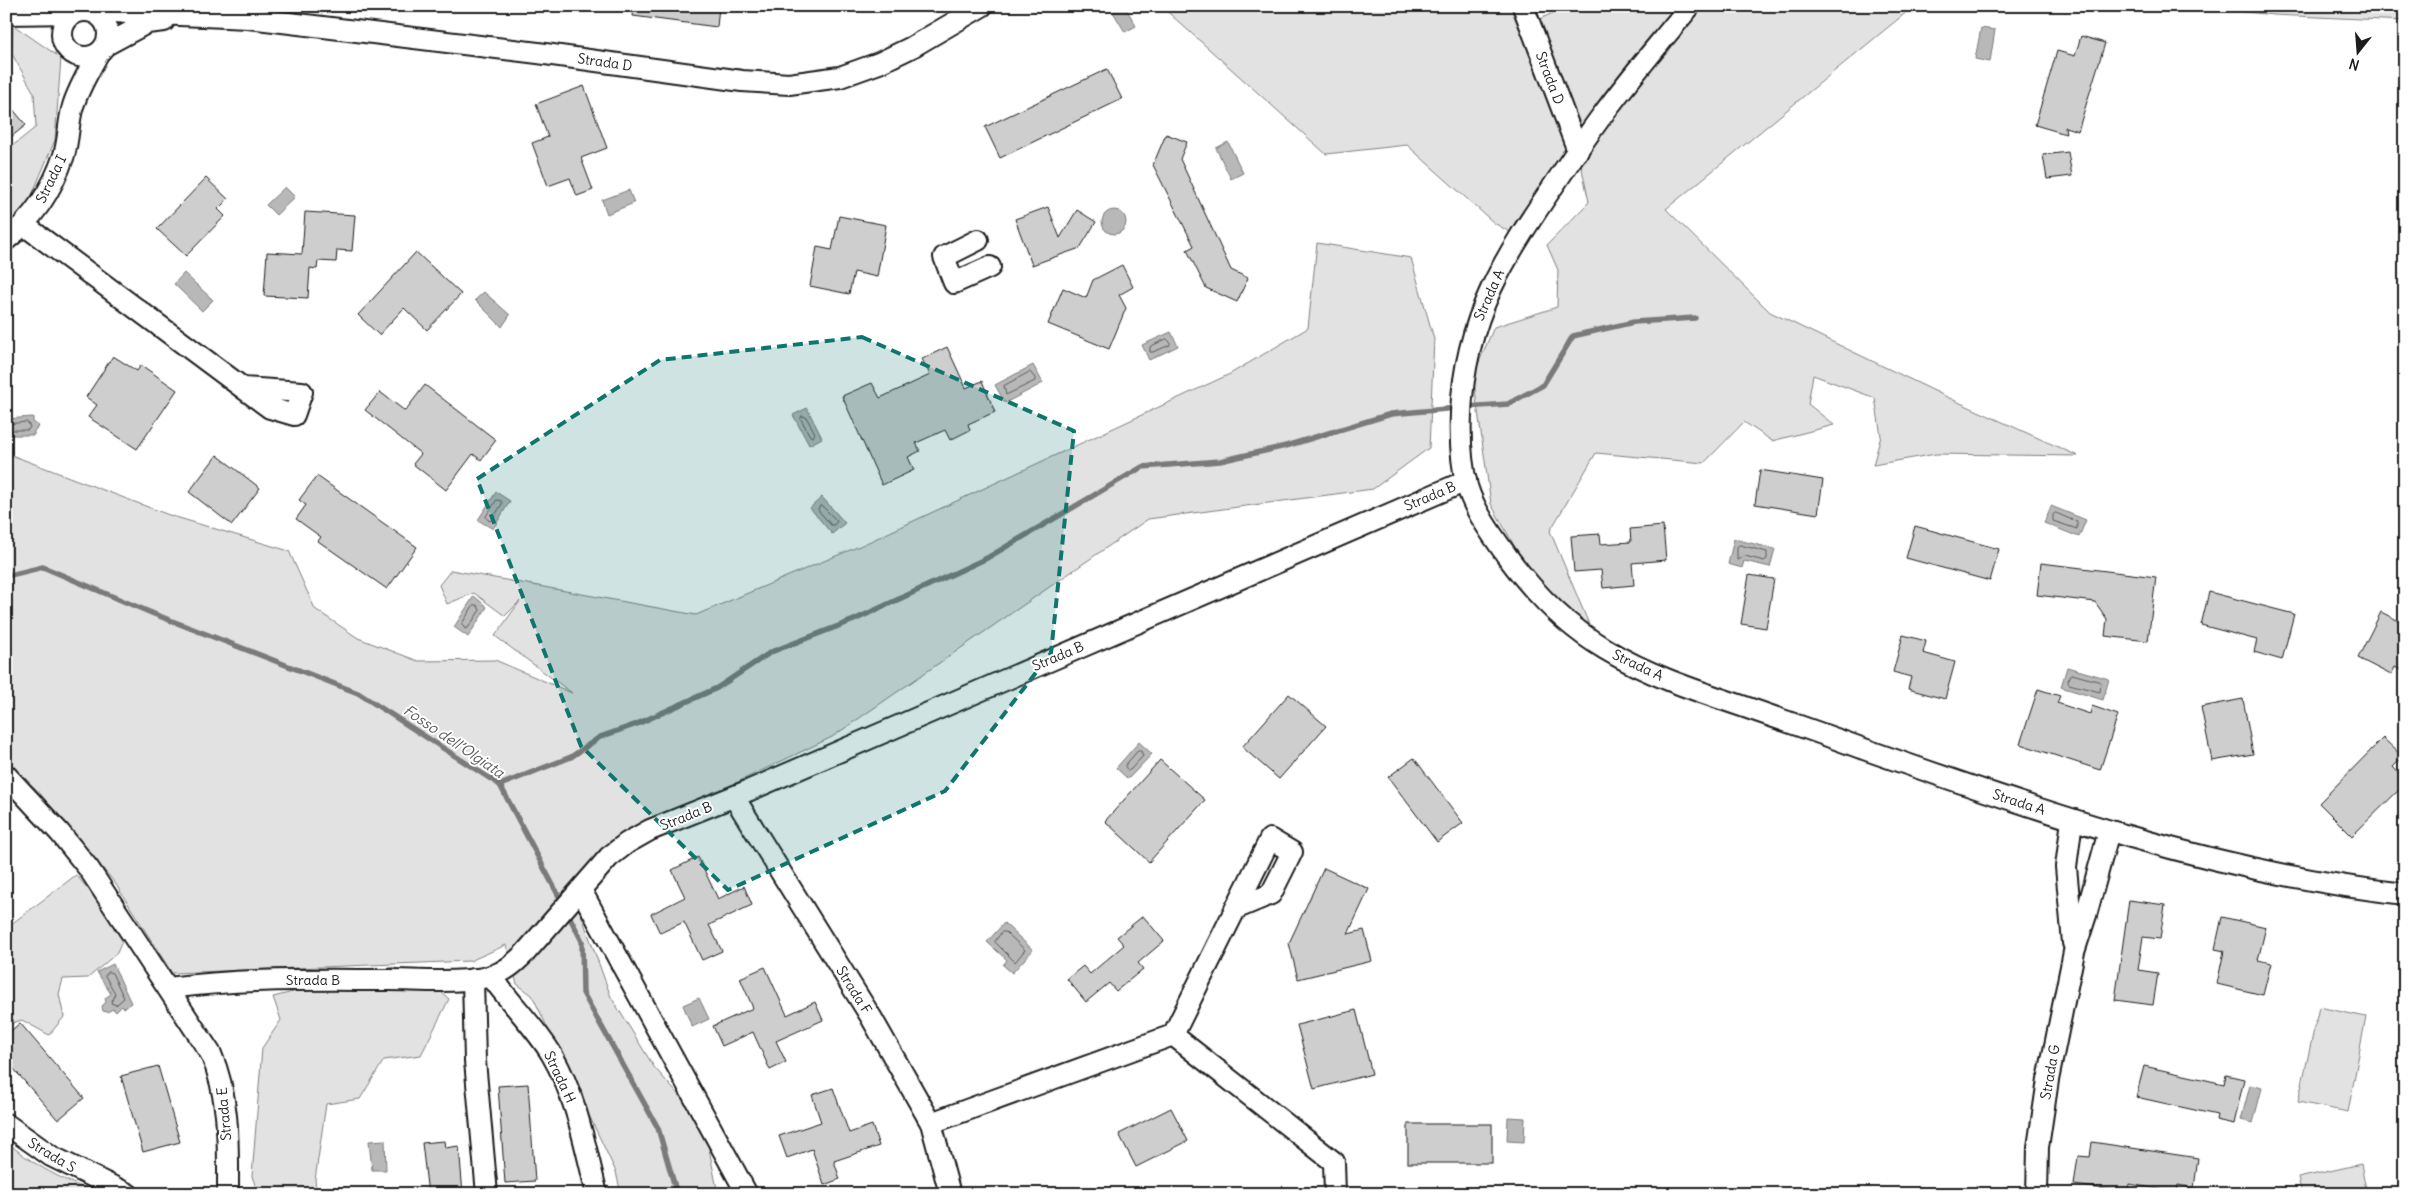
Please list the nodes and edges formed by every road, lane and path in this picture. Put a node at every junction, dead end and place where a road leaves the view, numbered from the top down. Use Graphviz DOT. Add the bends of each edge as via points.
graph roads {
  1 [pos="982,6"];
  2 [pos="1523,6"];
  3 [pos="1690,6"];
  4 [pos="82,12"];
  5 [pos="6,15"];
  6 [pos="211,16"];
  7 [pos="63,42"];
  8 [pos="102,50"];
  9 [pos="73,107"];
  10 [pos="1578,151"];
  11 [pos="24,225"];
  12 [pos="6,240"];
  13 [pos="978,240"];
  14 [pos="990,267"];
  15 [pos="243,388"];
  16 [pos="1466,481"];
  17 [pos="6,775"];
  18 [pos="734,797"];
  19 [pos="2072,820"];
  20 [pos="2109,831"];
  21 [pos="2405,894"];
  22 [pos="570,902"];
  23 [pos="1235,910"];
  24 [pos="2074,952"];
  25 [pos="482,978"];
  26 [pos="169,988"];
  27 [pos="1173,1035"];
  28 [pos="931,1123"];
  29 [pos="6,1124"];
  30 [pos="128,1194"];
  31 [pos="228,1194"];
  32 [pos="487,1194"];
  33 [pos="597,1194"];
  34 [pos="747,1194"];
  35 [pos="950,1194"];
  36 [pos="1335,1194"];
  37 [pos="2037,1194"];
  1 -- 6 [label="street, Strada D" via="879,63 840,77 789,84 742,81 538,53"];
  2 -- 10 [label="street, Strada D"];
  3 -- 10 [label="street, Strada A" via="1604,112"];
  4 -- 5 [label="street, Strada D"];
  4 -- 6 [label="street, Strada D"];
  4 -- 7 [label="street" via="64,23"];
  4 -- 8 [label="street" via="101,16 108,27"];
  5 -- 7 [label="street, Strada D" via="36,24"];
  6 -- 8 [label="street, Strada D" via="147,23"];
  7 -- 8 [label="street" via="76,56 91,57"];
  7 -- 9 [label="street, Strada I" via="72,79"];
  8 -- 9 [label="street, Strada I" via="84,79"];
  9 -- 11 [label="street, Strada I" via="64,154 45,198"];
  10 -- 16 [label="street, Strada A" via="1525,228 1493,282 1471,340 1461,408"];
  11 -- 12 [label="street, Strada I"];
  11 -- 15 [label="street"];
  13 -- 14 [label="street" via="944,257 954,283"];
  16 -- 18 [label="street, Strada B"];
  16 -- 19 [label="street, Strada A" via="1492,534 1520,574 1561,618 1607,651 1700,692"];
  17 -- 26 [label="street" via="89,869"];
  18 -- 22 [label="street, Strada B" via="650,830 627,843 609,857"];
  18 -- 28 [label="street, Strada F" via="871,1016"];
  19 -- 20 [label="street, Strada A"];
  19 -- 24 [label="street, Strada G" via="2066,874"];
  20 -- 21 [label="street, Strada A" via="2283,876"];
  20 -- 24 [label="street, Strada G"];
  22 -- 25 [label="street, Strada B" via="518,960"];
  22 -- 34 [label="street"];
  23 -- 27 [label="street"];
  24 -- 37 [label="street, Strada G" via="2048,1080 2038,1147"];
  25 -- 26 [label="street, Strada B" via="235,980"];
  25 -- 32 [label="street" via="475,1061"];
  25 -- 33 [label="street, Strada H" via="513,1007 546,1047 560,1071 574,1105"];
  26 -- 31 [label="street, Strada E" via="211,1054 221,1080 226,1108"];
  27 -- 28 [label="street"];
  27 -- 36 [label="street" via="1334,1162"];
  28 -- 35 [label="street, Strada F"];
  29 -- 30 [label="street, Strada S" via="51,1156"];
}
